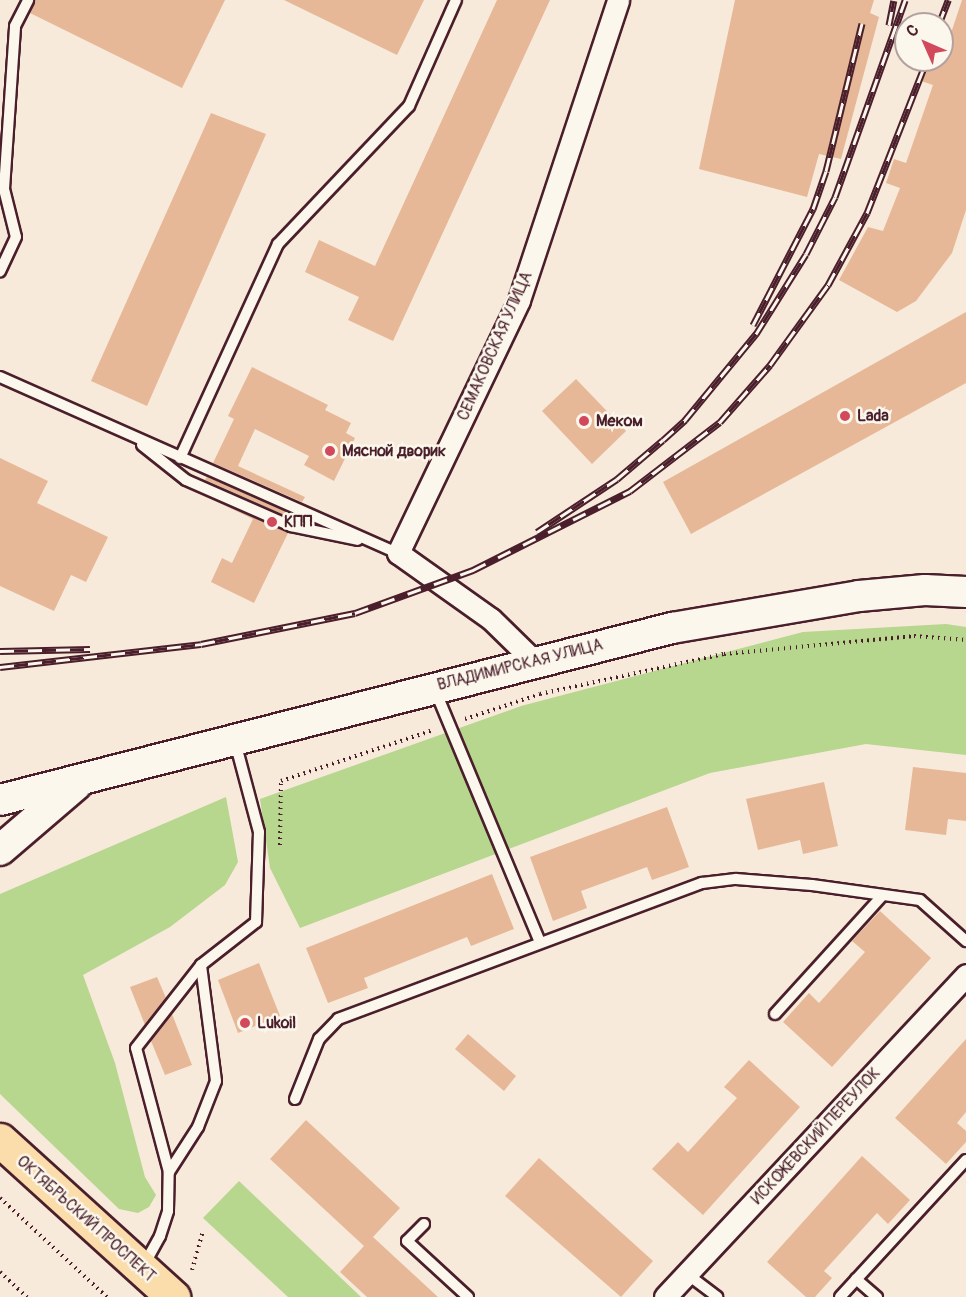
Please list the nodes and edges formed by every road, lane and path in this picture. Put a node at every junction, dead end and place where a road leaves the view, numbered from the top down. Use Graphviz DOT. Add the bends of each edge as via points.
graph roads {
  1 [pos="28,0"];
  2 [pos="456,0"];
  3 [pos="618,0"];
  4 [pos="2,188"];
  5 [pos="0,272"];
  6 [pos="0,377"];
  7 [pos="135,438"];
  8 [pos="180,458"];
  9 [pos="370,541"];
  10 [pos="398,553"];
  11 [pos="966,592"];
  12 [pos="966,640"];
  13 [pos="534,661"];
  14 [pos="434,687"];
  15 [pos="449,724"];
  16 [pos="234,739"];
  17 [pos="81,780"];
  18 [pos="0,800"];
  19 [pos="280,845"];
  20 [pos="0,850"];
  21 [pos="882,896"];
  22 [pos="966,941"];
  23 [pos="540,942"];
  24 [pos="201,965"];
  25 [pos="966,975"];
  26 [pos="774,1014"];
  27 [pos="295,1099"];
  28 [pos="0,1140"];
  29 [pos="966,1160"];
  30 [pos="169,1172"];
  31 [pos="0,1198"];
  32 [pos="424,1224"];
  33 [pos="203,1231"];
  34 [pos="142,1269"];
  35 [pos="192,1270"];
  36 [pos="0,1272"];
  37 [pos="687,1274"];
  38 [pos="856,1279"];
  39 [pos="27,1297"];
  40 [pos="107,1297"];
  41 [pos="173,1297"];
  42 [pos="468,1297"];
  43 [pos="665,1297"];
  44 [pos="717,1297"];
  45 [pos="840,1297"];
  46 [pos="877,1297"];
  1 -- 4 [label="lane" via="15,26"];
  2 -- 8 [label="lane" via="409,106 278,244"];
  3 -- 10 [label="street, СЕМАКОВСКАЯ УЛИЦА" via="519,300"];
  4 -- 5 [label="lane" via="16,237"];
  6 -- 7 [label="lane"];
  7 -- 8 [label="lane"];
  7 -- 9 [label="lane" via="186,480 291,526"];
  8 -- 9 [label="lane"];
  9 -- 10 [label="lane"];
  10 -- 13 [label="street" via="482,611"];
  11 -- 13 [label="main road, ВЛАДИМИРСКАЯ УЛИЦА" via="925,590 859,596 672,628"];
  12 -- 15 [label="path" via="914,636 724,654 540,694"];
  13 -- 14 [label="main road, ВЛАДИМИРСКАЯ УЛИЦА"];
  14 -- 15 [label="lane"];
  14 -- 16 [label="main road, ВЛАДИМИРСКАЯ УЛИЦА"];
  15 -- 19 [label="path" via="281,781"];
  15 -- 23 [label="lane"];
  16 -- 17 [label="main road, ВЛАДИМИРСКАЯ УЛИЦА"];
  16 -- 24 [label="lane" via="259,832 256,922"];
  17 -- 18 [label="main road, ВЛАДИМИРСКАЯ УЛИЦА"];
  17 -- 20 [label="main road, ВЛАДИМИРСКАЯ УЛИЦА"];
  21 -- 22 [label="lane" via="920,900"];
  21 -- 23 [label="lane" via="736,879 702,883"];
  21 -- 26 [label="lane"];
  23 -- 27 [label="lane" via="338,1019 319,1039"];
  24 -- 30 [label="lane" via="216,1081 198,1127"];
  24 -- 30 [label="lane" via="136,1048"];
  25 -- 37 [label="street, ИСКОЖЕВСКИЙ ПЕРЕУЛОК"];
  28 -- 34 [label="main road, ОКТЯБРЬСКИЙ ПРОСПЕКТ"];
  29 -- 38 [label="lane"];
  30 -- 34 [label="lane" via="168,1211"];
  31 -- 40 [label="path"];
  32 -- 42 [label="lane" via="407,1241"];
  33 -- 35 [label="path"];
  34 -- 41 [label="main road, ОКТЯБРЬСКИЙ ПРОСПЕКТ"];
  36 -- 39 [label="path"];
  37 -- 43 [label="street, ИСКОЖЕВСКИЙ ПЕРЕУЛОК"];
  37 -- 44 [label="lane"];
  38 -- 45 [label="lane"];
  38 -- 46 [label="lane"];
}
